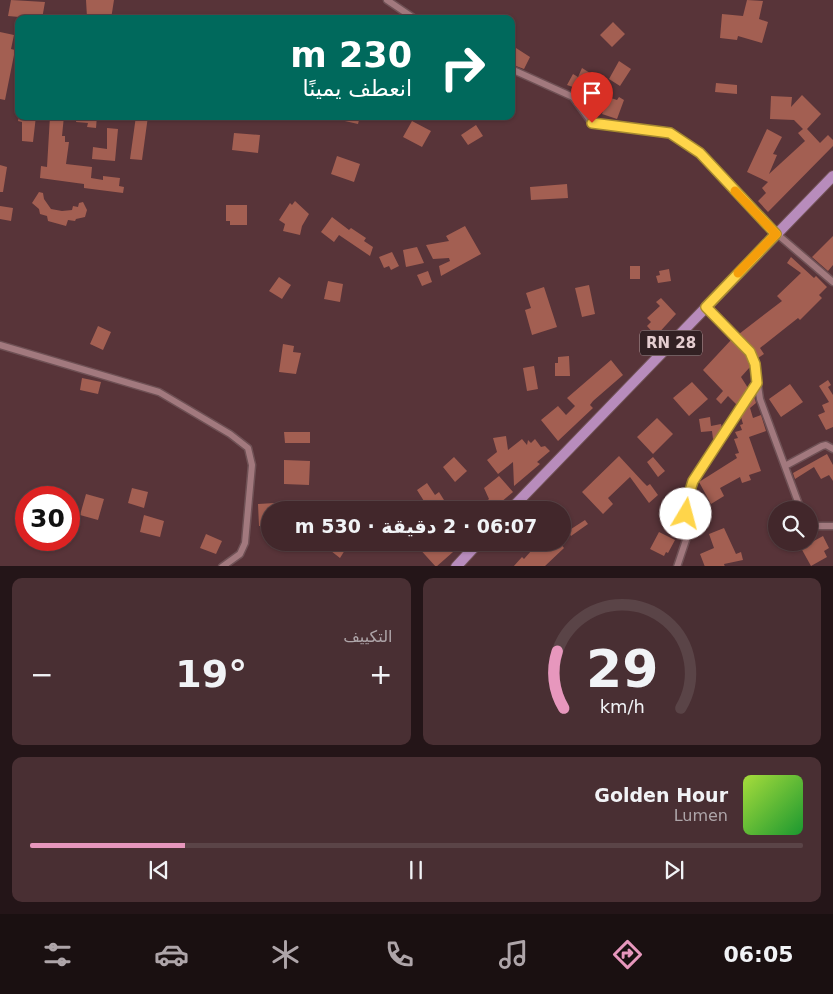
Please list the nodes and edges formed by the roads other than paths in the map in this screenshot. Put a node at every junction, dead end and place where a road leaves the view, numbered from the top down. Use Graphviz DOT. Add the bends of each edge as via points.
graph roads {
  1 [pos="387,0"];
  2 [pos="409,15"];
  3 [pos="515,71"];
  4 [pos="833,176"];
  5 [pos="776,234"];
  6 [pos="833,282"];
  7 [pos="706,307"];
  8 [pos="0,345"];
  9 [pos="757,383"];
  10 [pos="833,449"];
  11 [pos="785,466"];
  12 [pos="519,501"];
  13 [pos="798,501"];
  14 [pos="818,526"];
  15 [pos="833,526"];
  16 [pos="470,551"];
  17 [pos="222,566"];
  18 [pos="456,566"];
  19 [pos="677,566"];
  1 -- 2 [label="street"];
  3 -- 5 [label="street" via="573,96 592,123 670,133 700,153"];
  4 -- 5 [label="main road, RN 28"];
  5 -- 6 [label="street"];
  5 -- 7 [label="main road, RN 28"];
  7 -- 9 [label="street" via="750,352"];
  7 -- 12 [label="main road, RN 28"];
  8 -- 17 [label="street" via="159,392 248,448 252,465 245,543 240,554"];
  9 -- 11 [label="street"];
  9 -- 19 [label="street" via="693,481 688,497 686,537"];
  10 -- 11 [label="street" via="822,446"];
  11 -- 13 [label="street"];
  14 -- 15 [label="street"];
  16 -- 18 [label="main road"];
}
